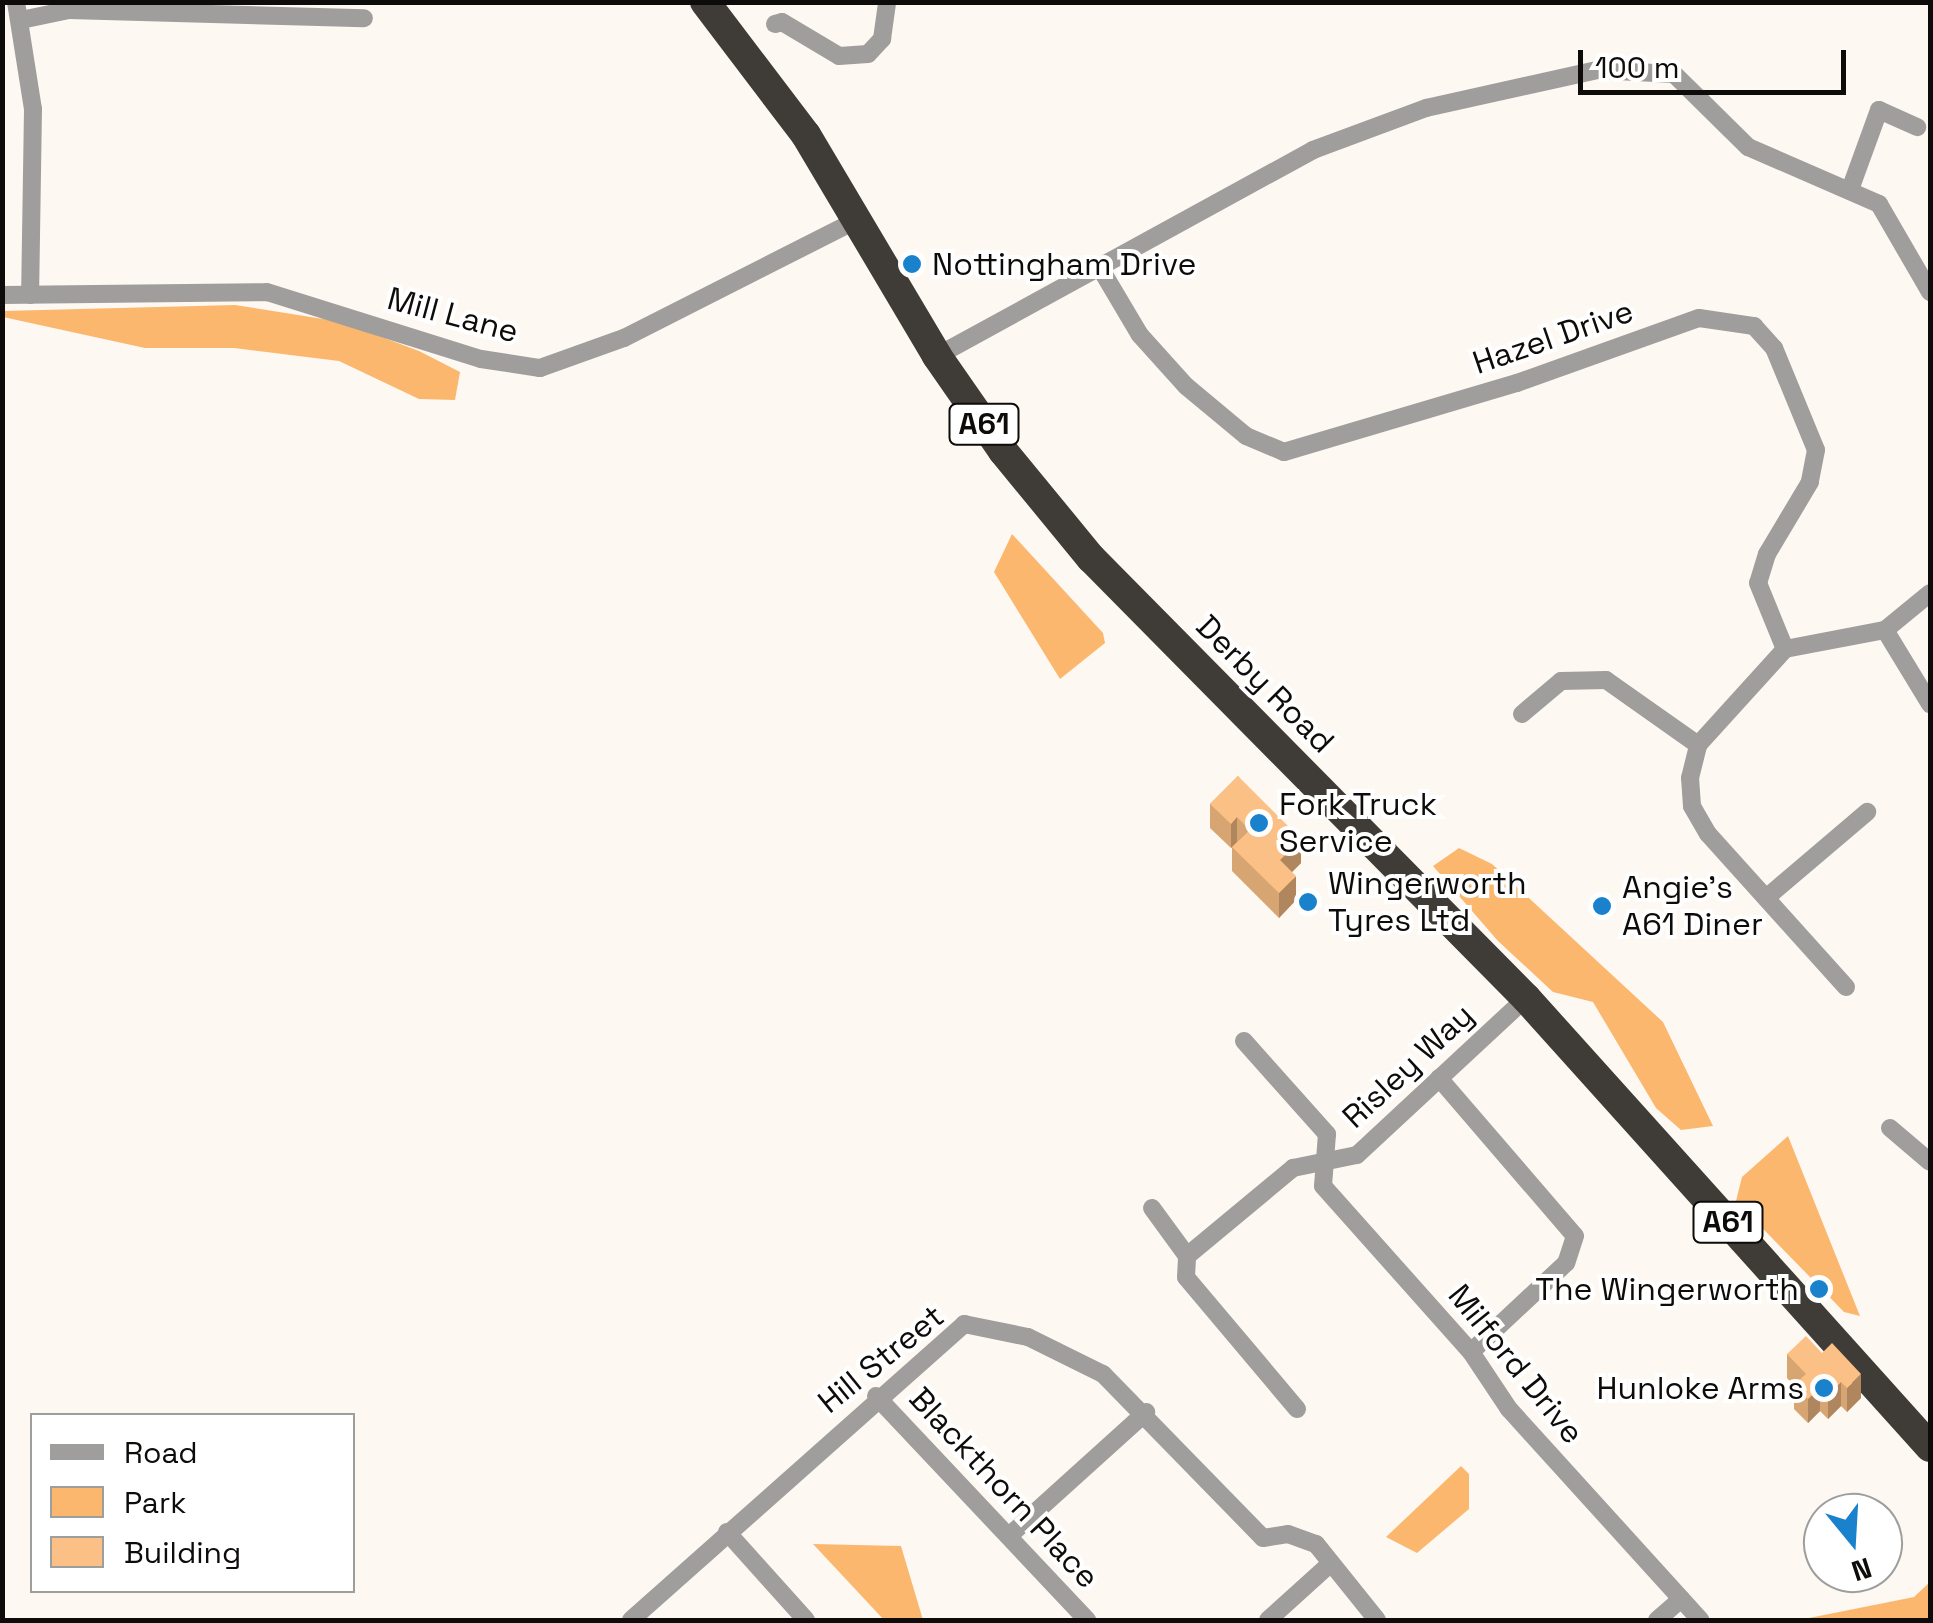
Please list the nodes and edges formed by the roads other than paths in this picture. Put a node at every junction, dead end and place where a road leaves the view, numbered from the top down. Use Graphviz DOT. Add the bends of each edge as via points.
graph roads {
  1 [pos="705,2"];
  2 [pos="886,2"];
  3 [pos="19,11"];
  4 [pos="364,18"];
  5 [pos="775,24"];
  6 [pos="1917,127"];
  7 [pos="1851,186"];
  8 [pos="857,220"];
  9 [pos="1099,266"];
  10 [pos="1929,285"];
  11 [pos="2,295"];
  12 [pos="30,295"];
  13 [pos="937,356"];
  14 [pos="1930,593"];
  15 [pos="1885,630"];
  16 [pos="1785,649"];
  17 [pos="1930,704"];
  18 [pos="1522,714"];
  19 [pos="1698,746"];
  20 [pos="1867,812"];
  21 [pos="1766,898"];
  22 [pos="1846,986"];
  23 [pos="1526,998"];
  24 [pos="1244,1041"];
  25 [pos="1439,1078"];
  26 [pos="1890,1128"];
  27 [pos="1322,1161"];
  28 [pos="1930,1162"];
  29 [pos="1152,1208"];
  30 [pos="1188,1256"];
  31 [pos="1471,1352"];
  32 [pos="876,1396"];
  33 [pos="1297,1410"];
  34 [pos="1146,1412"];
  35 [pos="1930,1447"];
  36 [pos="727,1532"];
  37 [pos="1009,1536"];
  38 [pos="1330,1564"];
  39 [pos="1681,1599"];
  40 [pos="1372,1615"];
  41 [pos="631,1620"];
  42 [pos="806,1620"];
  43 [pos="1087,1620"];
  44 [pos="1268,1620"];
  45 [pos="1657,1620"];
  46 [pos="1700,1620"];
  1 -- 8 [label="highway, Derby Road / A61" via="774,86"];
  2 -- 5 [label="street" via="882,39 868,54 839,56"];
  3 -- 4 [label="street"];
  3 -- 12 [label="street" via="33,109"];
  6 -- 7 [label="street" via="1879,110"];
  7 -- 9 [label="street" via="1778,165 1748,147 1674,74 1598,70 1426,108 1313,150"];
  7 -- 10 [label="street" via="1879,204"];
  8 -- 12 [label="street, Mill Lane" via="624,338 540,368 481,360 267,292"];
  8 -- 13 [label="highway, Derby Road / A61"];
  9 -- 13 [label="street"];
  9 -- 16 [label="street, Hazel Drive" via="1140,335 1186,386 1246,436 1284,452 1517,383 1699,318 1754,326 1774,348 1816,450 1810,482 1767,554 1758,583"];
  11 -- 12 [label="street, Mill Lane"];
  13 -- 23 [label="highway, Derby Road / A61" via="1003,451 1091,558"];
  14 -- 15 [label="street"];
  15 -- 16 [label="street"];
  15 -- 17 [label="street"];
  16 -- 19 [label="street"];
  18 -- 19 [label="street" via="1560,680 1606,680"];
  19 -- 21 [label="street" via="1692,806 1708,834"];
  20 -- 21 [label="street"];
  21 -- 22 [label="street"];
  23 -- 25 [label="street, Risley Way"];
  23 -- 35 [label="highway, Derby Road / A61"];
  24 -- 27 [label="street, Milford Drive" via="1328,1134"];
  25 -- 27 [label="street, Risley Way" via="1357,1155"];
  25 -- 31 [label="street" via="1575,1236 1566,1263"];
  26 -- 28 [label="street"];
  27 -- 30 [label="street, Risley Way" via="1293,1168"];
  27 -- 31 [label="street, Milford Drive" via="1323,1186"];
  29 -- 30 [label="street"];
  30 -- 33 [label="street" via="1186,1277"];
  31 -- 39 [label="street, Milford Drive" via="1509,1410"];
  32 -- 34 [label="street, Hill Street" via="964,1324 1028,1337 1103,1374"];
  32 -- 36 [label="street, Hill Street"];
  32 -- 37 [label="street, Blackthorn Place"];
  34 -- 37 [label="street"];
  34 -- 38 [label="street, Hill Street" via="1263,1538 1288,1534 1316,1544"];
  36 -- 41 [label="street, Hill Street"];
  36 -- 42 [label="street"];
  37 -- 43 [label="street, Blackthorn Place"];
  38 -- 40 [label="street, Hill Street"];
  38 -- 44 [label="street"];
  39 -- 45 [label="street"];
  39 -- 46 [label="street, Milford Drive"];
}
